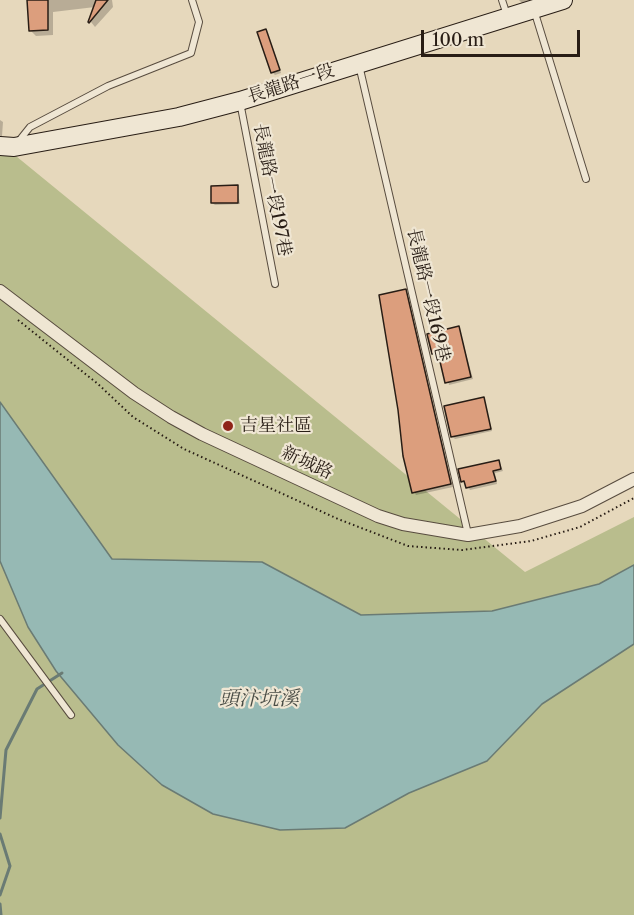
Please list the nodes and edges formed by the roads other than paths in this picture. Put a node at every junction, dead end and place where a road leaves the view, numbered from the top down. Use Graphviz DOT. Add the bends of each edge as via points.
graph roads {
  1 [pos="192,0"];
  2 [pos="502,0"];
  3 [pos="563,0"];
  4 [pos="534,9"];
  5 [pos="508,18"];
  6 [pos="358,63"];
  7 [pos="240,101"];
  8 [pos="7,146"];
  9 [pos="586,179"];
  10 [pos="275,284"];
  11 [pos="0,291"];
  12 [pos="634,479"];
  13 [pos="468,535"];
  14 [pos="0,619"];
  15 [pos="71,715"];
  1 -- 8 [label="lane, 長龍路一段" via="199,22 191,53 108,86 30,127"];
  2 -- 5 [label="lane"];
  3 -- 4 [label="main road, 長龍路一段"];
  4 -- 5 [label="main road, 長龍路一段"];
  4 -- 9 [label="lane"];
  5 -- 6 [label="main road, 長龍路一段"];
  6 -- 7 [label="main road, 長龍路一段"];
  6 -- 13 [label="lane, 長龍路一段169巷"];
  7 -- 8 [label="main road, 長龍路一段" via="179,117"];
  7 -- 10 [label="lane, 長龍路一段197巷"];
  11 -- 13 [label="street, 新城路" via="134,393 202,434 378,516"];
  12 -- 13 [label="street, 新城路" via="582,506 520,526"];
  14 -- 15 [label="lane"];
}
